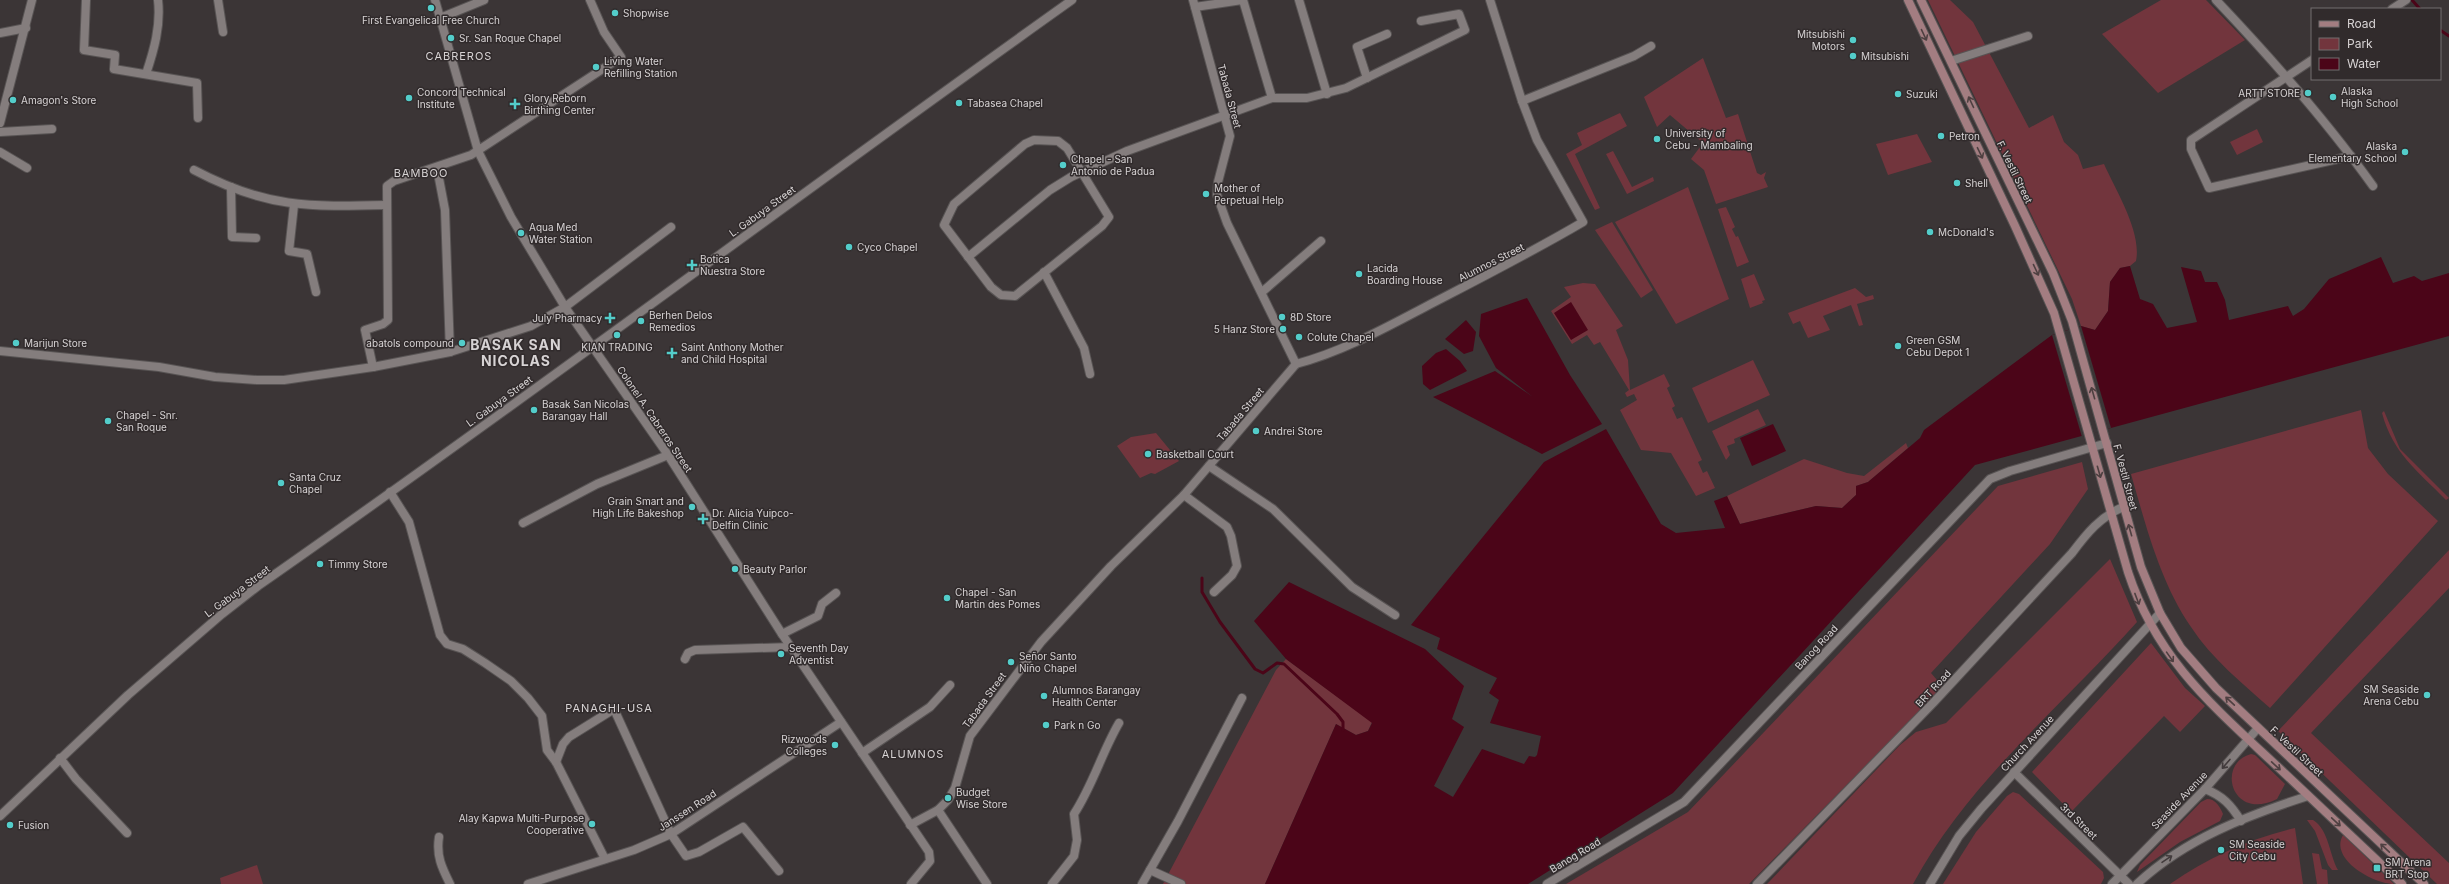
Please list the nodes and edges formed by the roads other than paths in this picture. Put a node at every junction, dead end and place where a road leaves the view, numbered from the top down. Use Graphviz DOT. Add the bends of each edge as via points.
graph roads {
  1 [pos="32,0"];
  2 [pos="86,0"];
  3 [pos="158,0"];
  4 [pos="218,0"];
  5 [pos="435,0"];
  6 [pos="484,0"];
  7 [pos="590,0"];
  8 [pos="1072,0"];
  9 [pos="1243,0"];
  10 [pos="1299,0"];
  11 [pos="1490,0"];
  12 [pos="1908,0"];
  13 [pos="1922,0"];
  14 [pos="2216,0"];
  15 [pos="2406,0"];
  16 [pos="1194,4"];
  17 [pos="2394,8"];
  18 [pos="440,18"];
  19 [pos="1421,21"];
  20 [pos="26,28"];
  21 [pos="223,32"];
  22 [pos="0,33"];
  23 [pos="1387,34"];
  24 [pos="2028,36"];
  25 [pos="1651,46"];
  26 [pos="1951,61"];
  27 [pos="2311,61"];
  28 [pos="146,74"];
  29 [pos="2286,77"];
  30 [pos="1367,78"];
  31 [pos="1327,94"];
  32 [pos="1272,98"];
  33 [pos="1522,101"];
  34 [pos="1225,114"];
  35 [pos="198,118"];
  36 [pos="0,123"];
  37 [pos="52,129"];
  38 [pos="0,132"];
  39 [pos="478,150"];
  40 [pos="0,152"];
  41 [pos="2351,156"];
  42 [pos="27,168"];
  43 [pos="437,168"];
  44 [pos="194,170"];
  45 [pos="1082,172"];
  46 [pos="2373,186"];
  47 [pos="231,188"];
  48 [pos="294,205"];
  49 [pos="387,205"];
  50 [pos="671,227"];
  51 [pos="256,238"];
  52 [pos="1321,241"];
  53 [pos="968,257"];
  54 [pos="1044,272"];
  55 [pos="316,292"];
  56 [pos="1262,292"];
  57 [pos="565,307"];
  58 [pos="592,346"];
  59 [pos="0,351"];
  60 [pos="450,352"];
  61 [pos="1296,364"];
  62 [pos="373,367"];
  63 [pos="1090,374"];
  64 [pos="2106,443"];
  65 [pos="2092,447"];
  66 [pos="668,455"];
  67 [pos="1209,466"];
  68 [pos="390,492"];
  69 [pos="1184,495"];
  70 [pos="2124,507"];
  71 [pos="2111,512"];
  72 [pos="523,523"];
  73 [pos="1214,592"];
  74 [pos="836,593"];
  75 [pos="2160,613"];
  76 [pos="1395,615"];
  77 [pos="2149,624"];
  78 [pos="782,634"];
  79 [pos="791,647"];
  80 [pos="685,659"];
  81 [pos="950,685"];
  82 [pos="1242,698"];
  83 [pos="841,722"];
  84 [pos="1119,723"];
  85 [pos="2258,728"];
  86 [pos="2248,739"];
  87 [pos="862,753"];
  88 [pos="60,758"];
  89 [pos="556,762"];
  90 [pos="2014,772"];
  91 [pos="2205,788"];
  92 [pos="2308,796"];
  93 [pos="938,810"];
  94 [pos="0,816"];
  95 [pos="2241,821"];
  96 [pos="910,825"];
  97 [pos="127,833"];
  98 [pos="671,834"];
  99 [pos="439,837"];
  100 [pos="605,859"];
  101 [pos="1150,870"];
  102 [pos="779,871"];
  103 [pos="2121,876"];
  104 [pos="450,884"];
  105 [pos="528,884"];
  106 [pos="911,884"];
  107 [pos="987,884"];
  108 [pos="1052,884"];
  109 [pos="1142,884"];
  110 [pos="1181,884"];
  111 [pos="1547,884"];
  112 [pos="1757,884"];
  113 [pos="1930,884"];
  114 [pos="2112,884"];
  115 [pos="2129,884"];
  116 [pos="2138,884"];
  117 [pos="2402,884"];
  118 [pos="2424,884"];
  1 -- 20 [label="street"];
  2 -- 28 [label="street" via="84,50 115,55 114,69"];
  3 -- 28 [label="street" via="155,47"];
  4 -- 21 [label="street"];
  5 -- 18 [label="street, Colonel A. Cabreros Street"];
  6 -- 18 [label="street"];
  7 -- 39 [label="street" via="604,32 621,57"];
  8 -- 58 [label="street, L. Gabuya Street" via="877,138"];
  9 -- 16 [label="street"];
  9 -- 32 [label="street"];
  10 -- 31 [label="street"];
  11 -- 33 [label="street"];
  12 -- 65 [label="main road, one-way" via="2054,312"];
  13 -- 26 [label="main road, F. Vestil Street"];
  14 -- 29 [label="street"];
  15 -- 17 [label="street"];
  16 -- 34 [label="street, Tabada Street"];
  18 -- 39 [label="street, Colonel A. Cabreros Street"];
  19 -- 30 [label="street" via="1459,14 1465,30"];
  20 -- 22 [label="street"];
  20 -- 36 [label="street"];
  23 -- 30 [label="street" via="1357,47"];
  24 -- 26 [label="street"];
  25 -- 33 [label="street" via="1634,56"];
  64 -- 26 [label="main road, F. Vestil Street, one-way" via="2075,328 2053,273"];
  27 -- 29 [label="street"];
  28 -- 35 [label="street" via="197,83"];
  29 -- 41 [label="street"];
  29 -- 41 [label="street" via="2191,140 2191,149 2209,188"];
  30 -- 31 [label="street"];
  31 -- 32 [label="street" via="1307,98"];
  32 -- 34 [label="street"];
  33 -- 61 [label="street, Alumnos Street" via="1537,140 1583,222 1532,252 1384,328 1321,357"];
  34 -- 45 [label="street" via="1127,151"];
  34 -- 56 [label="street, Tabada Street" via="1230,136 1217,195 1226,223"];
  37 -- 38 [label="street"];
  39 -- 43 [label="street"];
  39 -- 57 [label="street, Colonel A. Cabreros Street" via="511,217"];
  40 -- 42 [label="street"];
  41 -- 46 [label="street"];
  43 -- 49 [label="street" via="394,181 387,186"];
  43 -- 60 [label="street" via="445,210"];
  44 -- 47 [label="street"];
  45 -- 53 [label="street" via="1050,190"];
  45 -- 53 [label="street" via="1067,148 1058,142 1034,140 1025,144 954,204 947,216 944,225"];
  45 -- 54 [label="street" via="1109,217 1102,226"];
  47 -- 48 [label="street"];
  47 -- 51 [label="street" via="232,237"];
  48 -- 49 [label="street"];
  48 -- 55 [label="street" via="289,251 306,254"];
  49 -- 62 [label="street" via="388,320 365,330"];
  50 -- 57 [label="street"];
  52 -- 56 [label="street"];
  53 -- 54 [label="street" via="1000,295 1014,296"];
  54 -- 63 [label="street" via="1084,348"];
  56 -- 61 [label="street, Tabada Street"];
  57 -- 58 [label="street, Colonel A. Cabreros Street"];
  57 -- 60 [label="street" via="515,333"];
  58 -- 66 [label="street, Colonel A. Cabreros Street"];
  58 -- 68 [label="street, L. Gabuya Street"];
  59 -- 62 [label="street" via="257,380 284,380"];
  60 -- 62 [label="street"];
  61 -- 67 [label="street, Tabada Street"];
  64 -- 65 [label="street, Banog Road"];
  64 -- 70 [label="main road, F. Vestil Street"];
  65 -- 71 [label="main road, one-way"];
  65 -- 111 [label="street, Banog Road" via="1990,479 1684,802"];
  66 -- 72 [label="street" via="597,484"];
  66 -- 78 [label="street, Colonel A. Cabreros Street"];
  67 -- 69 [label="street, Tabada Street"];
  67 -- 76 [label="street" via="1273,509 1352,587"];
  68 -- 88 [label="street, L. Gabuya Street" via="222,614"];
  68 -- 89 [label="street" via="408,522 440,635 447,644 463,649 511,681 528,698 542,716 547,750"];
  69 -- 73 [label="street" via="1227,527 1231,536 1237,566 1232,575"];
  69 -- 93 [label="street, Tabada Street" via="1111,566 1022,666 970,736 955,788"];
  70 -- 71 [label="street, BRT Road"];
  75 -- 70 [label="main road, F. Vestil Street, one-way" via="2141,567"];
  71 -- 77 [label="main road, one-way" via="2138,602"];
  71 -- 112 [label="street, BRT Road" via="2090,528 2072,553 1933,703"];
  74 -- 78 [label="street" via="822,604 818,616"];
  75 -- 77 [label="street, Church Avenue"];
  85 -- 75 [label="main road, F. Vestil Street, one-way" via="2198,669 2181,648"];
  77 -- 86 [label="main road, one-way" via="2188,680"];
  77 -- 90 [label="street, Church Avenue"];
  78 -- 79 [label="street, Colonel A. Cabreros Street"];
  79 -- 80 [label="street" via="695,650"];
  79 -- 83 [label="street, Colonel A. Cabreros Street"];
  81 -- 87 [label="street" via="930,707"];
  82 -- 101 [label="street" via="1203,776"];
  83 -- 87 [label="street, Colonel A. Cabreros Street"];
  83 -- 98 [label="street, Janssen Road"];
  84 -- 108 [label="street" via="1097,766 1084,800 1074,814 1078,840 1074,856"];
  85 -- 86 [label="street, Seaside Avenue"];
  118 -- 85 [label="main road, F. Vestil Street, one-way"];
  86 -- 91 [label="street, Seaside Avenue, one-way"];
  86 -- 92 [label="main road, one-way"];
  87 -- 96 [label="street, Colonel A. Cabreros Street"];
  88 -- 94 [label="street, L. Gabuya Street"];
  88 -- 97 [label="street" via="76,779"];
  89 -- 98 [label="street" via="563,744 569,737 614,709"];
  89 -- 100 [label="street"];
  90 -- 103 [label="street, 3rd Street"];
  90 -- 113 [label="street, Church Avenue" via="1959,836"];
  91 -- 95 [label="street" via="2229,802"];
  91 -- 103 [label="street, Seaside Avenue"];
  92 -- 95 [label="street"];
  92 -- 117 [label="main road, one-way"];
  93 -- 96 [label="street, Tabada Street"];
  93 -- 107 [label="street"];
  116 -- 95 [label="street, one-way" via="2160,863 2193,842"];
  96 -- 106 [label="street, Colonel A. Cabreros Street" via="929,852 930,861"];
  98 -- 100 [label="street, Janssen Road"];
  98 -- 102 [label="street" via="686,856 690,856 743,827"];
  99 -- 104 [label="street" via="439,861"];
  100 -- 105 [label="street, Janssen Road"];
  101 -- 109 [label="street"];
  101 -- 110 [label="street"];
  103 -- 114 [label="street, Seaside Avenue"];
  103 -- 115 [label="street, 3rd Street"];
}
